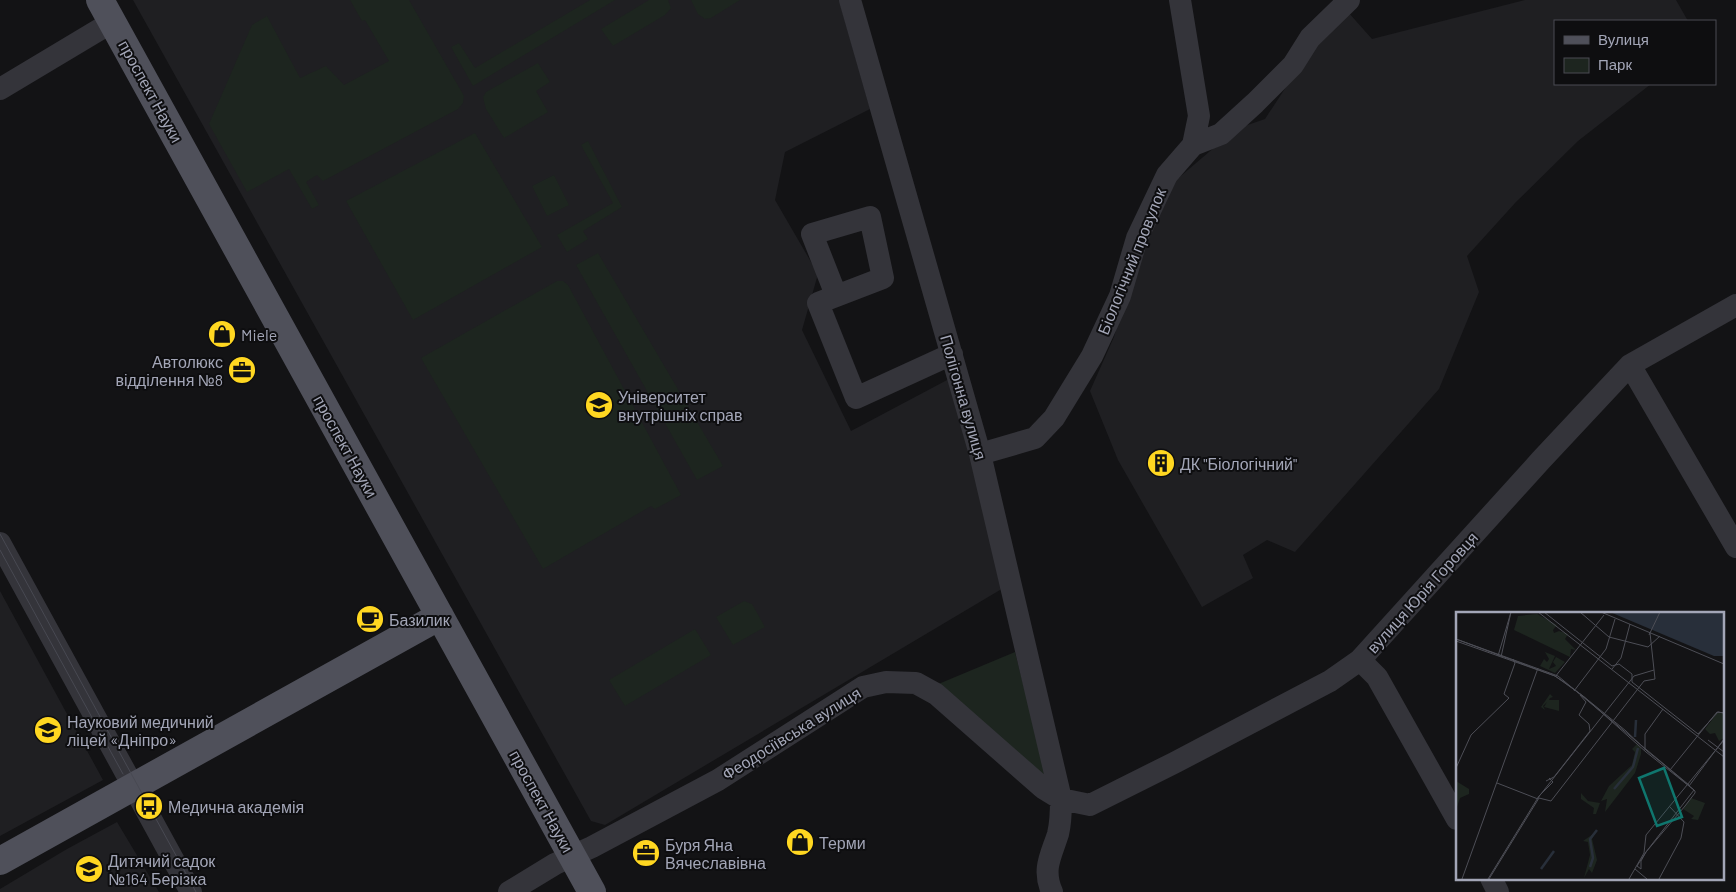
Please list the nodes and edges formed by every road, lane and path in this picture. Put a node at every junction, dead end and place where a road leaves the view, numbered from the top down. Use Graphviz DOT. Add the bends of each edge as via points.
graph roads {
  1 [pos="850,0"];
  2 [pos="1180,0"];
  3 [pos="1349,0"];
  4 [pos="106,11"];
  5 [pos="0,89"];
  6 [pos="1193,145"];
  7 [pos="836,296"];
  8 [pos="1736,305"];
  9 [pos="952,354"];
  10 [pos="1630,366"];
  11 [pos="980,454"];
  12 [pos="0,543"];
  13 [pos="1736,547"];
  14 [pos="440,616"];
  15 [pos="1360,660"];
  16 [pos="133,786"];
  17 [pos="1060,799"];
  18 [pos="1456,817"];
  19 [pos="572,856"];
  20 [pos="0,861"];
  21 [pos="1492,880"];
  22 [pos="192,892"];
  23 [pos="508,892"];
  24 [pos="592,892"];
  25 [pos="1052,892"];
  26 [pos="1498,892"];
  1 -- 9 [label="street, Полігонна вулиця"];
  2 -- 6 [label="street" via="1199,116"];
  3 -- 6 [label="street, Біологічний провулок" via="1310,38 1292,65 1235,121 1221,134"];
  4 -- 5 [label="street"];
  4 -- 14 [label="main road, проспект Науки"];
  6 -- 11 [label="street, Біологічний провулок" via="1167,175 1153,201 1137,238 1120,296 1092,356 1054,418 1035,438"];
  7 -- 9 [label="street" via="818,303 856,398"];
  8 -- 10 [label="street, вулиця Юрія Горовця"];
  9 -- 11 [label="street, Полігонна вулиця"];
  10 -- 13 [label="street"];
  10 -- 15 [label="street, вулиця Юрія Горовця"];
  11 -- 17 [label="street, Полігонна вулиця"];
  12 -- 16 [label="street"];
  14 -- 16 [label="main road"];
  14 -- 19 [label="main road, проспект Науки"];
  15 -- 17 [label="street, вулиця Юрія Горовця" via="1330,681 1174,764 1090,804"];
  15 -- 18 [label="street" via="1377,677"];
  16 -- 20 [label="main road"];
  16 -- 22 [label="street"];
  17 -- 19 [label="street, Феодосіївська вулиця" via="1035,782 936,694 916,683 886,682 863,687 718,780"];
  17 -- 25 [label="street, Полігонна вулиця" via="1062,817 1046,874"];
  19 -- 23 [label="street, Феодосіївська вулиця"];
  19 -- 24 [label="main road, проспект Науки"];
  21 -- 26 [label="street"];
}
